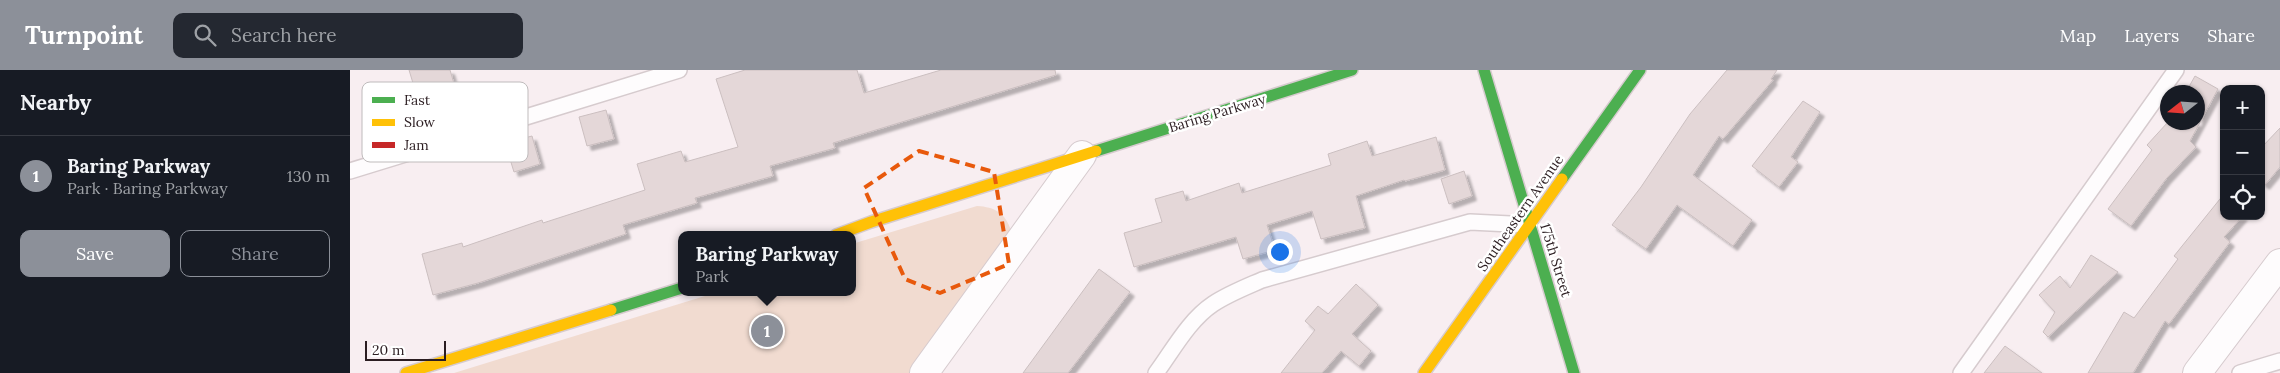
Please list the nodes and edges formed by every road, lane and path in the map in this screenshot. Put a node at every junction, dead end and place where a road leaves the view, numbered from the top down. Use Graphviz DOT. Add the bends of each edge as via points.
graph roads {
  1 [pos="678,70"];
  2 [pos="1352,70"];
  3 [pos="1484,70"];
  4 [pos="1640,70"];
  5 [pos="2176,70"];
  6 [pos="528,116"];
  7 [pos="1082,155"];
  8 [pos="379,162"];
  9 [pos="350,171"];
  10 [pos="1530,225"];
  11 [pos="848,231"];
  12 [pos="2280,263"];
  13 [pos="678,289"];
  14 [pos="2280,361"];
  15 [pos="406,373"];
  16 [pos="924,373"];
  17 [pos="1156,373"];
  18 [pos="1424,373"];
  19 [pos="1574,373"];
  20 [pos="1961,373"];
  21 [pos="2197,373"];
  22 [pos="2240,373"];
  1 -- 6 [label="lane"];
  2 -- 7 [label="street, Baring Parkway"];
  3 -- 10 [label="street, 175th Street"];
  4 -- 10 [label="street, Southeastern Avenue"];
  5 -- 20 [label="lane"];
  7 -- 11 [label="street, Baring Parkway"];
  7 -- 16 [label="street"];
  8 -- 9 [label="lane"];
  10 -- 17 [label="lane" via="1470,222 1262,280 1212,304 1194,321"];
  10 -- 18 [label="street, Southeastern Avenue"];
  10 -- 19 [label="street, 175th Street"];
  12 -- 21 [label="street"];
  13 -- 15 [label="street"];
  14 -- 22 [label="lane"];
}
